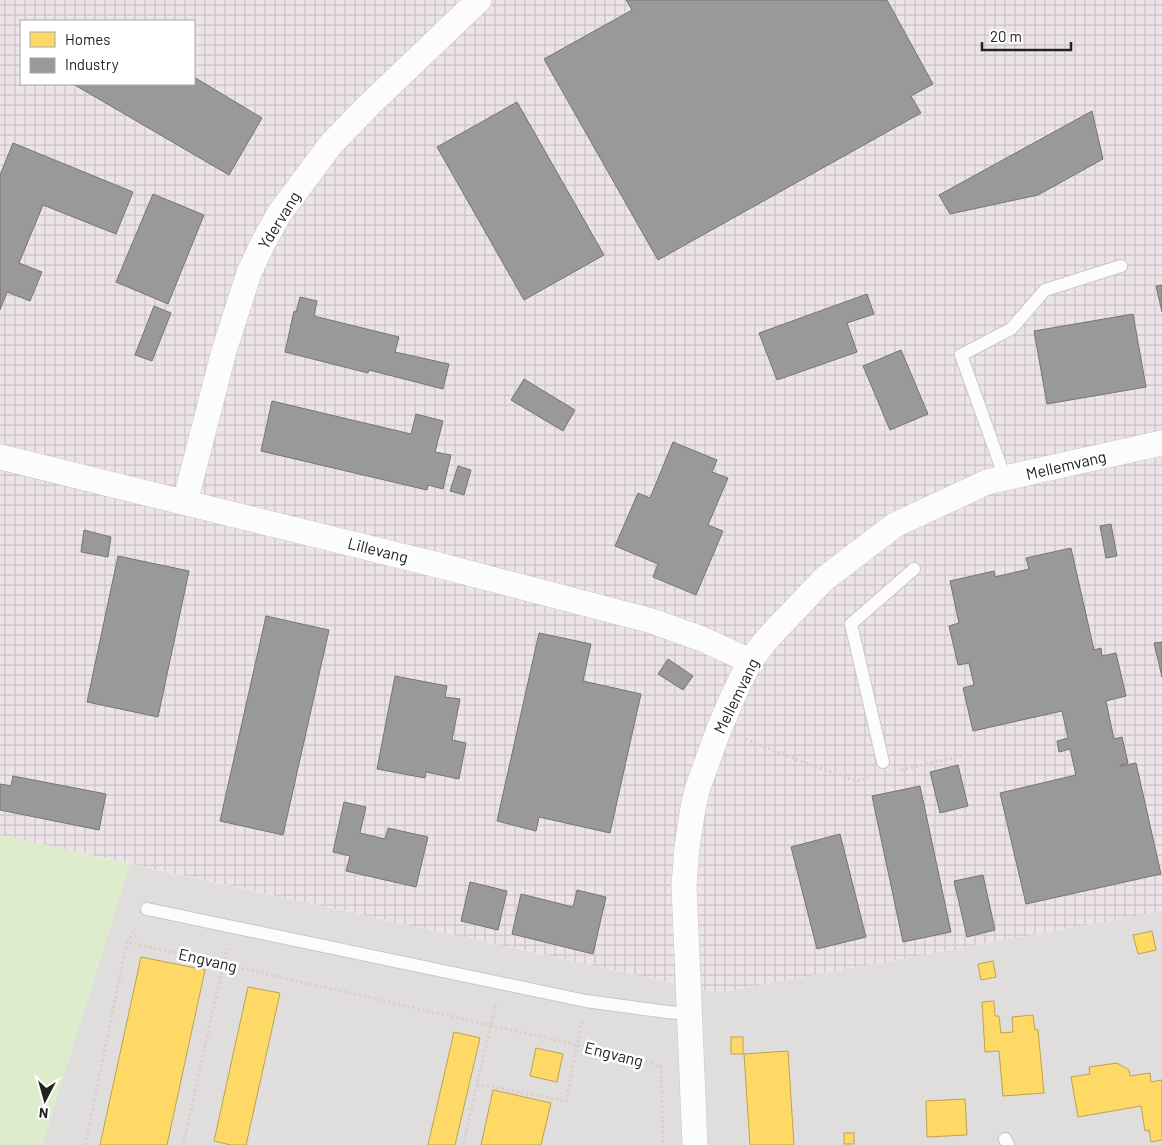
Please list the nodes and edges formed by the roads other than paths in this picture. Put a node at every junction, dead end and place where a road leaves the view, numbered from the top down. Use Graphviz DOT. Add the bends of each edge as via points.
graph roads {
  1 [pos="479,0"];
  2 [pos="1121,266"];
  3 [pos="1162,443"];
  4 [pos="0,457"];
  5 [pos="1005,478"];
  6 [pos="185,502"];
  7 [pos="914,569"];
  8 [pos="750,661"];
  9 [pos="883,762"];
  10 [pos="147,909"];
  11 [pos="690,1014"];
  12 [pos="695,1145"];
  1 -- 6 [label="street, Ydervang" via="368,104 279,214 249,273 224,351"];
  2 -- 5 [label="lane" via="1045,290 1011,329 961,355"];
  3 -- 5 [label="street, Mellemvang"];
  4 -- 6 [label="street, Lillevang"];
  5 -- 8 [label="street, Mellemvang" via="987,482 895,525 824,579"];
  6 -- 8 [label="street, Lillevang" via="652,621"];
  7 -- 9 [label="lane" via="851,624"];
  8 -- 11 [label="street, Mellemvang" via="719,729 693,808 684,886"];
  10 -- 11 [label="lane" via="586,1001"];
  11 -- 12 [label="street, Mellemvang"];
}
